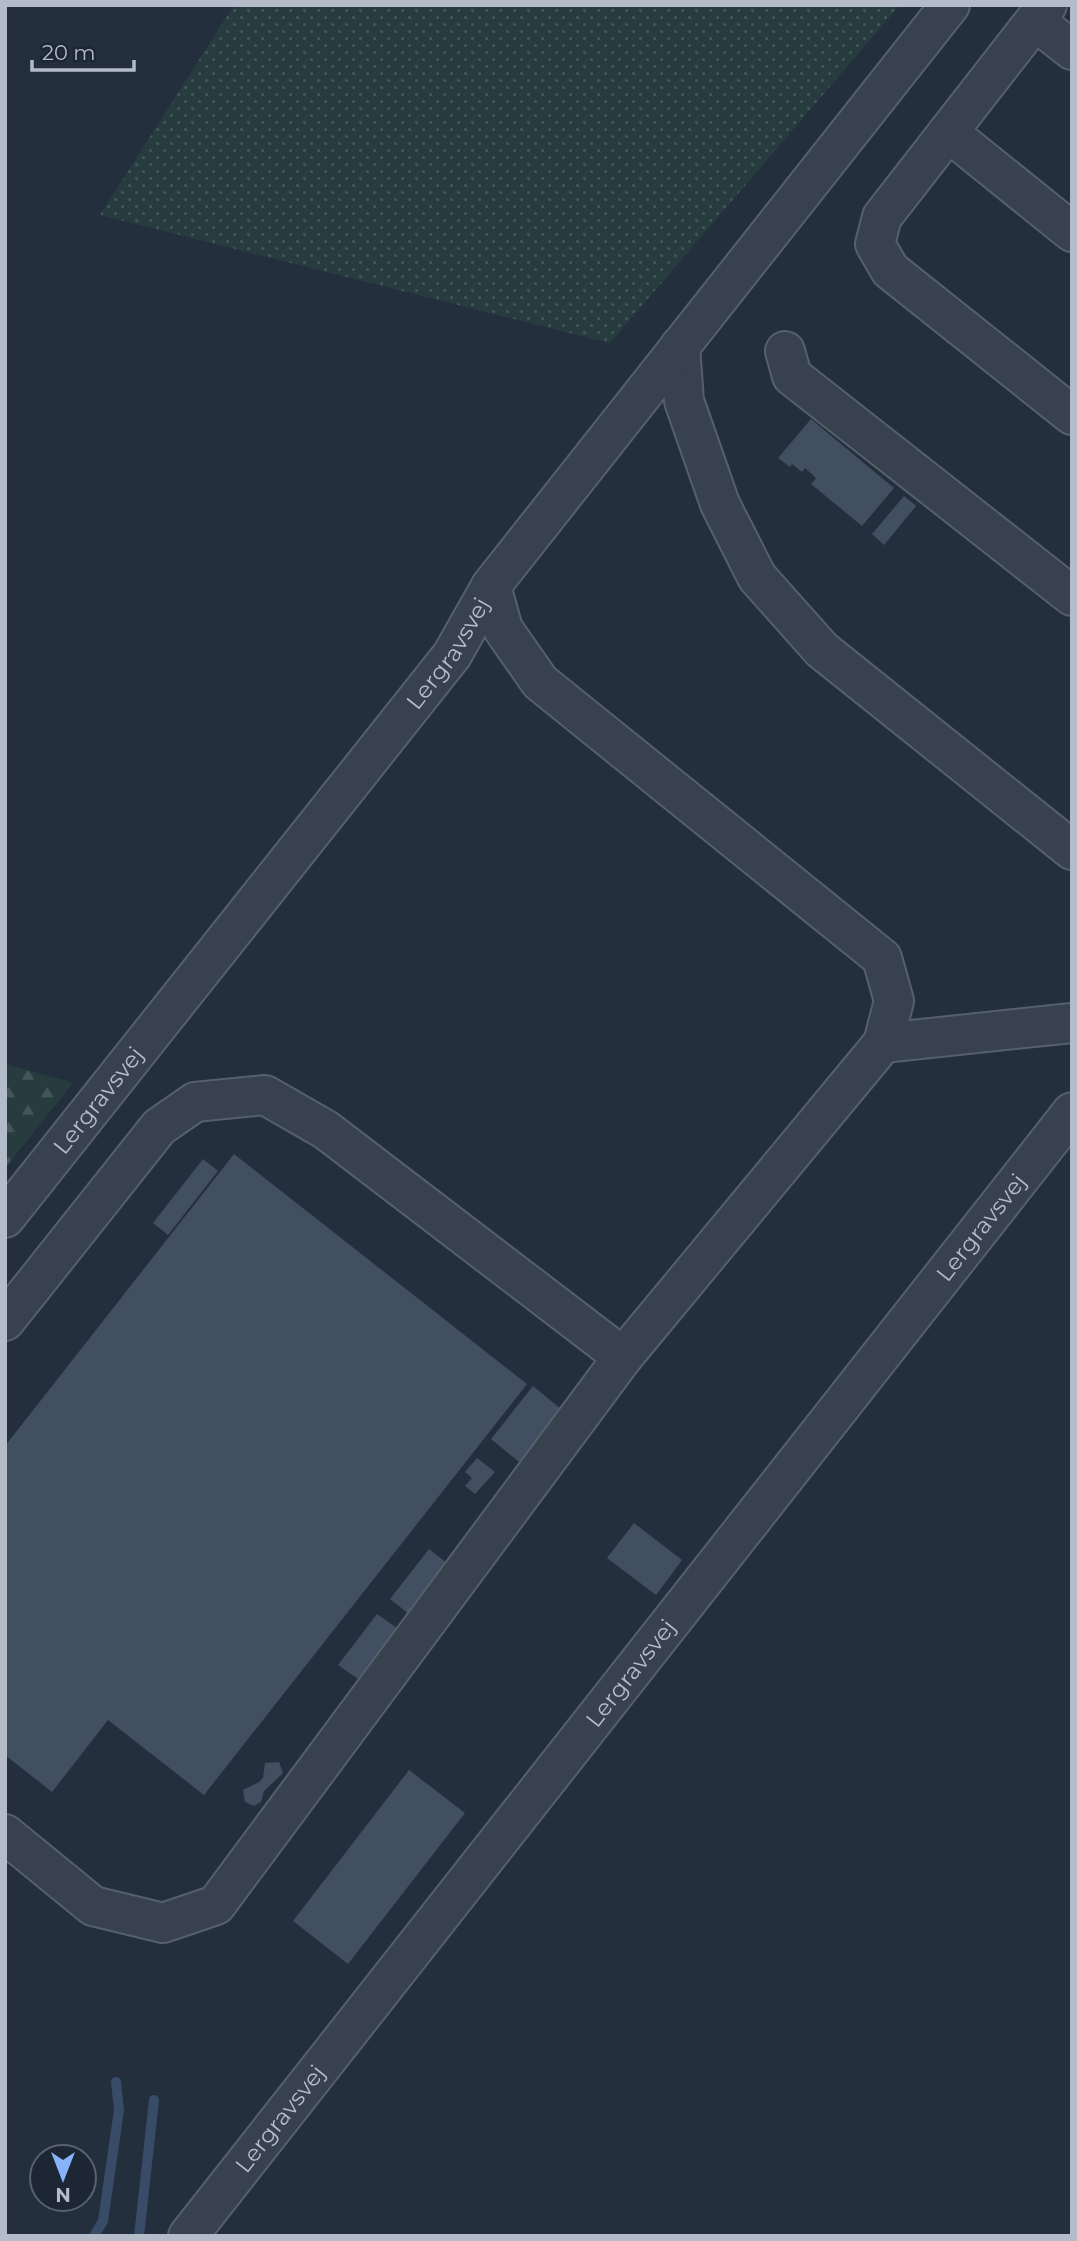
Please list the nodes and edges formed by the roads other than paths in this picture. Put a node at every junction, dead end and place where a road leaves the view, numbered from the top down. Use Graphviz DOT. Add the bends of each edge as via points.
graph roads {
  1 [pos="950,5"];
  2 [pos="1041,13"];
  3 [pos="1072,50"];
  4 [pos="948,132"];
  5 [pos="1072,232"];
  6 [pos="680,346"];
  7 [pos="785,351"];
  8 [pos="1072,415"];
  9 [pos="491,586"];
  10 [pos="1072,596"];
  11 [pos="1072,850"];
  12 [pos="1072,1023"];
  13 [pos="883,1043"];
  14 [pos="1072,1112"];
  15 [pos="5,1218"];
  16 [pos="5,1321"];
  17 [pos="623,1357"];
  18 [pos="5,1835"];
  19 [pos="188,2236"];
  1 -- 6 [label="lane"];
  2 -- 3 [label="lane"];
  2 -- 4 [label="lane"];
  4 -- 5 [label="lane"];
  4 -- 8 [label="lane" via="882,217 875,244 890,270"];
  6 -- 9 [label="lane"];
  6 -- 11 [label="lane" via="684,401 720,505 758,577 822,650"];
  7 -- 10 [label="lane" via="792,376"];
  9 -- 13 [label="lane, Lergravsvej" via="503,629 540,682 881,958 894,1001"];
  9 -- 15 [label="lane, Lergravsvej" via="452,655"];
  12 -- 13 [label="lane"];
  13 -- 17 [label="lane, Lergravsvej"];
  14 -- 19 [label="lane, Lergravsvej"];
  16 -- 17 [label="lane" via="159,1127 195,1102 265,1095 326,1130"];
  17 -- 18 [label="lane, Lergravsvej" via="216,1905 163,1923 93,1906"];
}
